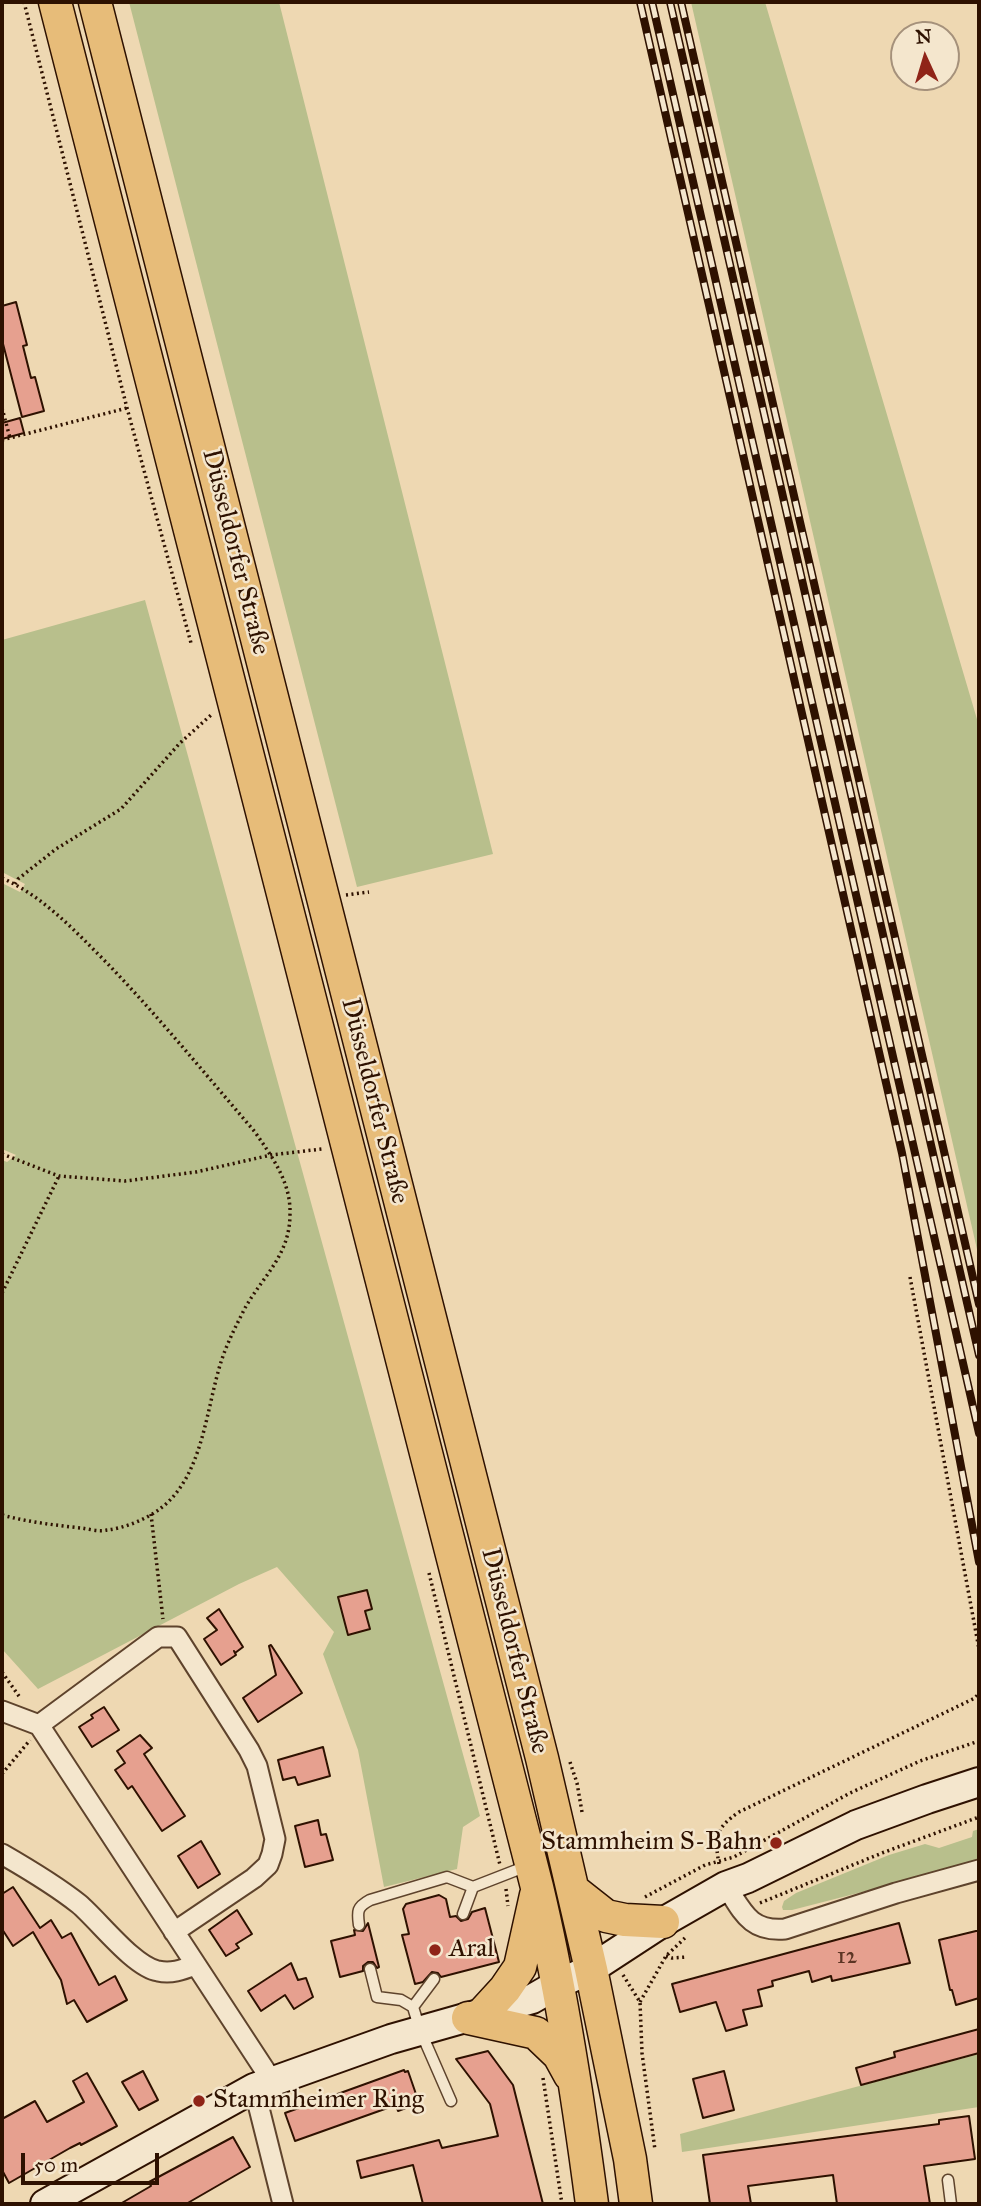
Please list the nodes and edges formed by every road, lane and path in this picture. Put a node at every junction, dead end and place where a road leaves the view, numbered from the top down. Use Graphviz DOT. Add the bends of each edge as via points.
graph roads {
  1 [pos="24,2"];
  2 [pos="55,2"];
  3 [pos="96,2"];
  4 [pos="2,408"];
  5 [pos="127,408"];
  6 [pos="10,438"];
  7 [pos="2,440"];
  8 [pos="193,648"];
  9 [pos="214,728"];
  10 [pos="2,878"];
  11 [pos="15,884"];
  12 [pos="323,1149"];
  13 [pos="2,1154"];
  14 [pos="271,1155"];
  15 [pos="59,1176"];
  16 [pos="910,1278"];
  17 [pos="2,1293"];
  18 [pos="150,1514"];
  19 [pos="2,1516"];
  20 [pos="429,1573"];
  21 [pos="165,1636"];
  22 [pos="979,1649"];
  23 [pos="979,1693"];
  24 [pos="2,1711"];
  25 [pos="39,1725"];
  26 [pos="979,1741"];
  27 [pos="2,1774"];
  28 [pos="979,1782"];
  29 [pos="979,1817"];
  30 [pos="2,1854"];
  31 [pos="979,1870"];
  32 [pos="524,1876"];
  33 [pos="729,1885"];
  34 [pos="473,1887"];
  35 [pos="573,1891"];
  36 [pos="644,1897"];
  37 [pos="509,1911"];
  38 [pos="463,1914"];
  39 [pos="359,1926"];
  40 [pos="675,1928"];
  41 [pos="174,1932"];
  42 [pos="666,1956"];
  43 [pos="686,1956"];
  44 [pos="601,1962"];
  45 [pos="194,1965"];
  46 [pos="370,1969"];
  47 [pos="434,1979"];
  48 [pos="558,1984"];
  49 [pos="640,2002"];
  50 [pos="476,2015"];
  51 [pos="417,2019"];
  52 [pos="542,2076"];
  53 [pos="263,2085"];
  54 [pos="577,2086"];
  55 [pos="451,2101"];
  56 [pos="655,2149"];
  57 [pos="562,2158"];
  58 [pos="555,2159"];
  59 [pos="948,2180"];
  60 [pos="45,2204"];
  61 [pos="283,2204"];
  62 [pos="562,2204"];
  63 [pos="592,2204"];
  64 [pos="636,2204"];
  65 [pos="951,2204"];
  1 -- 5 [label="path"];
  2 -- 32 [label="main road, Düsseldorfer Straße" via="460,1578"];
  3 -- 35 [label="main road, Düsseldorfer Straße"];
  4 -- 6 [label="path"];
  5 -- 6 [label="path"];
  5 -- 8 [label="path"];
  6 -- 7 [label="path"];
  9 -- 11 [label="path" via="211,715 121,809 56,849"];
  10 -- 11 [label="path"];
  11 -- 14 [label="path" via="58,913 130,987"];
  12 -- 14 [label="path"];
  13 -- 15 [label="path"];
  14 -- 15 [label="path" via="196,1172 125,1181"];
  14 -- 18 [label="path" via="289,1199 287,1237 280,1257 234,1328 187,1478"];
  15 -- 17 [label="path"];
  16 -- 22 [label="path"];
  18 -- 19 [label="path" via="106,1531"];
  18 -- 21 [label="path"];
  20 -- 32 [label="path"];
  21 -- 25 [label="street"];
  21 -- 41 [label="street" via="177,1637 249,1749 275,1839 268,1865 254,1878"];
  23 -- 33 [label="path" via="975,1699 739,1812 718,1831 716,1843"];
  24 -- 25 [label="street"];
  25 -- 27 [label="path"];
  25 -- 41 [label="street"];
  26 -- 33 [label="path" via="920,1761 850,1793 734,1857"];
  28 -- 33 [label="street" via="856,1825"];
  29 -- 33 [label="path" via="759,1904"];
  30 -- 45 [label="street" via="80,1905 137,1960 156,1971 179,1972"];
  31 -- 33 [label="street" via="785,1929 753,1924"];
  32 -- 34 [label="lane"];
  32 -- 37 [label="path"];
  32 -- 48 [label="main road, Düsseldorfer Straße"];
  32 -- 50 [label="main road" via="520,1967 505,1989"];
  33 -- 36 [label="path" via="705,1865"];
  33 -- 40 [label="street"];
  34 -- 38 [label="lane"];
  34 -- 39 [label="lane" via="447,1877 370,1900 359,1906"];
  35 -- 40 [label="main road" via="606,1916"];
  35 -- 44 [label="main road, Düsseldorfer Straße"];
  40 -- 42 [label="path"];
  40 -- 44 [label="street"];
  41 -- 45 [label="street"];
  42 -- 43 [label="path"];
  42 -- 49 [label="path"];
  44 -- 48 [label="street"];
  44 -- 49 [label="path"];
  44 -- 64 [label="main road, Düsseldorfer Straße"];
  45 -- 53 [label="street"];
  46 -- 51 [label="lane" via="377,1997 401,2000"];
  47 -- 51 [label="lane"];
  48 -- 50 [label="street" via="531,1999"];
  48 -- 54 [label="main road, Düsseldorfer Straße"];
  49 -- 56 [label="path"];
  50 -- 51 [label="street"];
  50 -- 54 [label="main road" via="536,2033 559,2054"];
  51 -- 53 [label="street"];
  51 -- 55 [label="lane"];
  52 -- 58 [label="path"];
  53 -- 60 [label="street"];
  53 -- 61 [label="street"];
  54 -- 63 [label="main road, Düsseldorfer Straße"];
  57 -- 58 [label="path"];
  58 -- 62 [label="path"];
  59 -- 65 [label="lane"];
}
